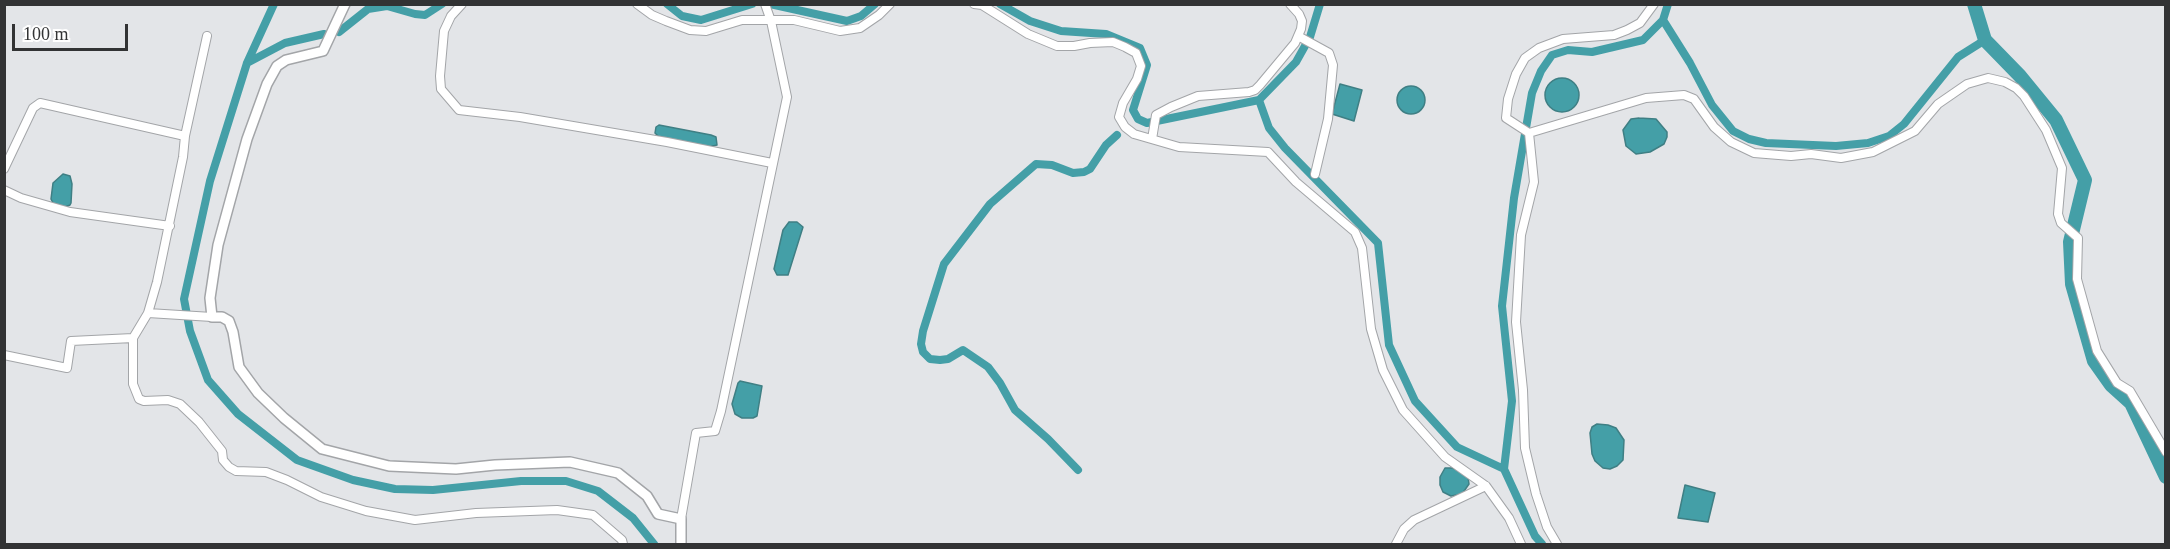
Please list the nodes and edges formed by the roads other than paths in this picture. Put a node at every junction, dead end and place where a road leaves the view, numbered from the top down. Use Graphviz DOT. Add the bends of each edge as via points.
graph roads {
  1 [pos="345,4"];
  2 [pos="462,4"];
  3 [pos="637,4"];
  4 [pos="765,4"];
  5 [pos="890,4"];
  6 [pos="974,4"];
  7 [pos="1290,4"];
  8 [pos="1654,4"];
  9 [pos="770,18"];
  10 [pos="207,36"];
  11 [pos="1298,36"];
  12 [pos="1529,133"];
  13 [pos="185,136"];
  14 [pos="1152,139"];
  15 [pos="772,163"];
  16 [pos="4,169"];
  17 [pos="1315,174"];
  18 [pos="4,190"];
  19 [pos="170,226"];
  20 [pos="148,313"];
  21 [pos="212,317"];
  22 [pos="134,338"];
  23 [pos="4,355"];
  24 [pos="2166,452"];
  25 [pos="1486,486"];
  26 [pos="681,519"];
  27 [pos="623,544"];
  28 [pos="681,544"];
  29 [pos="1396,544"];
  30 [pos="1521,544"];
  31 [pos="1557,544"];
  1 -- 21 [label="street" via="323,51 286,60 277,66 267,84 247,139 218,245 212,280"];
  2 -- 15 [label="street" via="444,31 440,76 441,89 459,110 520,117"];
  3 -- 9 [label="street" via="652,15 706,32 742,20"];
  4 -- 9 [label="street"];
  5 -- 9 [label="street" via="860,28 840,31"];
  6 -- 14 [label="street" via="1057,46 1113,42 1136,53 1141,66 1119,117 1134,134"];
  7 -- 11 [label="street" via="1302,21"];
  8 -- 12 [label="street" via="1640,23 1628,30 1614,35 1563,39 1525,58 1508,99 1506,118"];
  9 -- 15 [label="street" via="787,97"];
  10 -- 13 [label="street"];
  11 -- 14 [label="street" via="1255,90 1198,96 1156,115"];
  11 -- 17 [label="street" via="1329,53 1333,64 1328,119"];
  12 -- 24 [label="street" via="1646,98 1684,95 1694,99 1713,127 1731,142 1754,153 1841,158 1873,152 1915,131 1938,104 1967,84 1988,78 2005,82 2024,96 2046,130 2062,168 2058,214 2061,224 2078,238 2077,279 2097,351 2117,383 2130,391"];
  12 -- 31 [label="street" via="1534,182 1521,235 1516,322 1526,448 1536,494"];
  13 -- 16 [label="street" via="40,103 33,108"];
  13 -- 19 [label="street"];
  14 -- 25 [label="street" via="1179,147 1268,152 1296,182 1355,232 1362,248 1371,329 1383,369 1403,410 1445,457"];
  15 -- 26 [label="street" via="721,411 715,432 696,432"];
  18 -- 19 [label="street" via="69,212"];
  19 -- 20 [label="street"];
  20 -- 21 [label="street"];
  20 -- 22 [label="street"];
  21 -- 26 [label="street" via="229,321 239,367 258,393 322,449 389,466 456,469 570,462 618,473 647,496 658,514"];
  22 -- 23 [label="street" via="71,341 67,368"];
  22 -- 27 [label="street" via="133,384 139,399 180,404 199,422 222,451 223,460 236,471 266,472 321,497 415,520 557,510 593,515"];
  25 -- 29 [label="street" via="1414,520"];
  25 -- 30 [label="street" via="1509,518"];
  26 -- 28 [label="street"];
}
